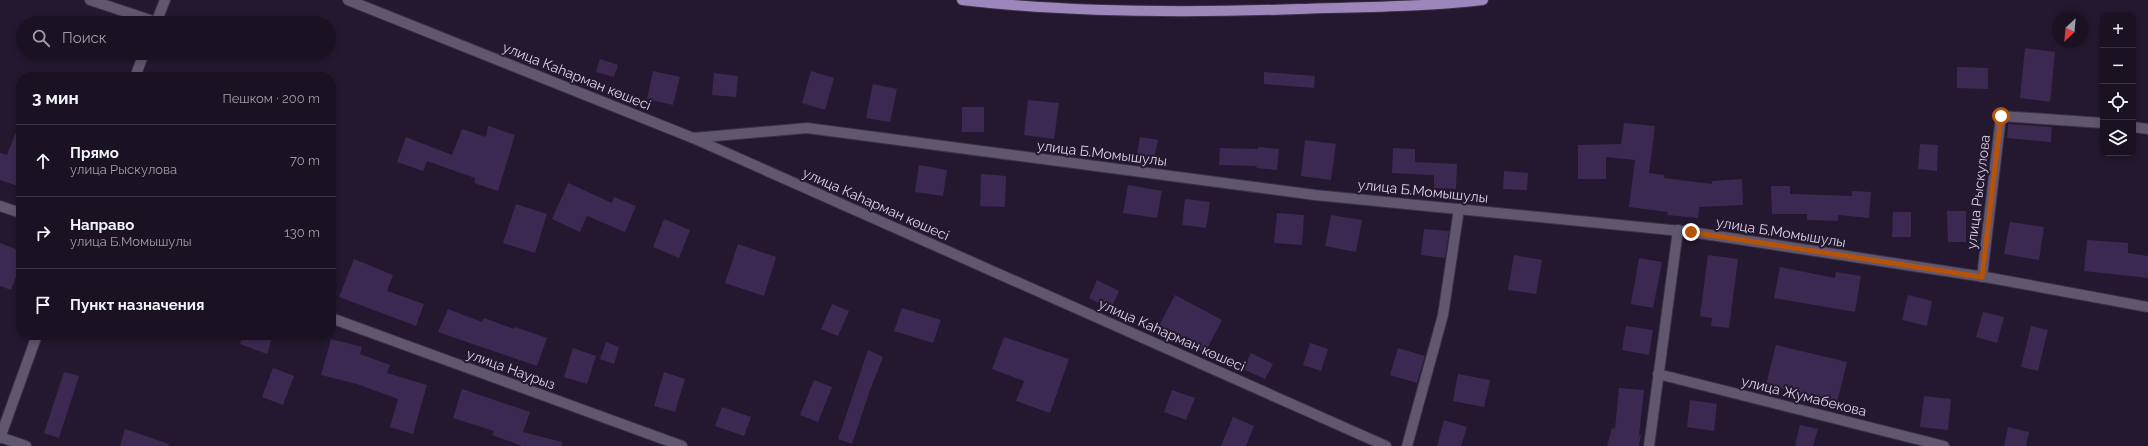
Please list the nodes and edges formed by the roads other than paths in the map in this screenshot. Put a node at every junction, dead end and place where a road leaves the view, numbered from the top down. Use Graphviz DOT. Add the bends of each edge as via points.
graph roads {
  1 [pos="90,0"];
  2 [pos="164,0"];
  3 [pos="348,0"];
  4 [pos="962,0"];
  5 [pos="1483,0"];
  6 [pos="138,16"];
  7 [pos="158,16"];
  8 [pos="141,60"];
  9 [pos="137,72"];
  10 [pos="2100,123"];
  11 [pos="2136,127"];
  12 [pos="2148,129"];
  13 [pos="693,138"];
  14 [pos="0,206"];
  15 [pos="1460,209"];
  16 [pos="16,211"];
  17 [pos="1678,230"];
  18 [pos="1982,277"];
  19 [pos="2148,307"];
  20 [pos="336,320"];
  21 [pos="35,340"];
  22 [pos="1658,374"];
  23 [pos="0,437"];
  24 [pos="26,446"];
  25 [pos="682,446"];
  26 [pos="1386,446"];
  27 [pos="1408,446"];
  28 [pos="1649,446"];
  29 [pos="1944,446"];
  1 -- 6 [label="street"];
  2 -- 7 [label="street"];
  3 -- 13 [label="street, улица Каһарман көшесі"];
  4 -- 5 [label="main road" via="1057,8 1230,11 1442,5"];
  8 -- 9 [label="street"];
  10 -- 18 [label="street, улица Рыскулова" via="2001,116"];
  11 -- 12 [label="street"];
  13 -- 15 [label="street, улица Б.Момышулы" via="807,128 1315,195"];
  13 -- 26 [label="street, улица Каһарман көшесі"];
  14 -- 16 [label="street"];
  15 -- 17 [label="street, улица Б.Момышулы"];
  15 -- 27 [label="street" via="1444,315"];
  17 -- 18 [label="street, улица Б.Момышулы"];
  17 -- 22 [label="street"];
  18 -- 19 [label="street, улица Б.Момышулы"];
  20 -- 25 [label="street, улица Наурыз"];
  21 -- 23 [label="street"];
  22 -- 28 [label="street"];
  22 -- 29 [label="street, улица Жумабекова"];
  23 -- 24 [label="street"];
}
